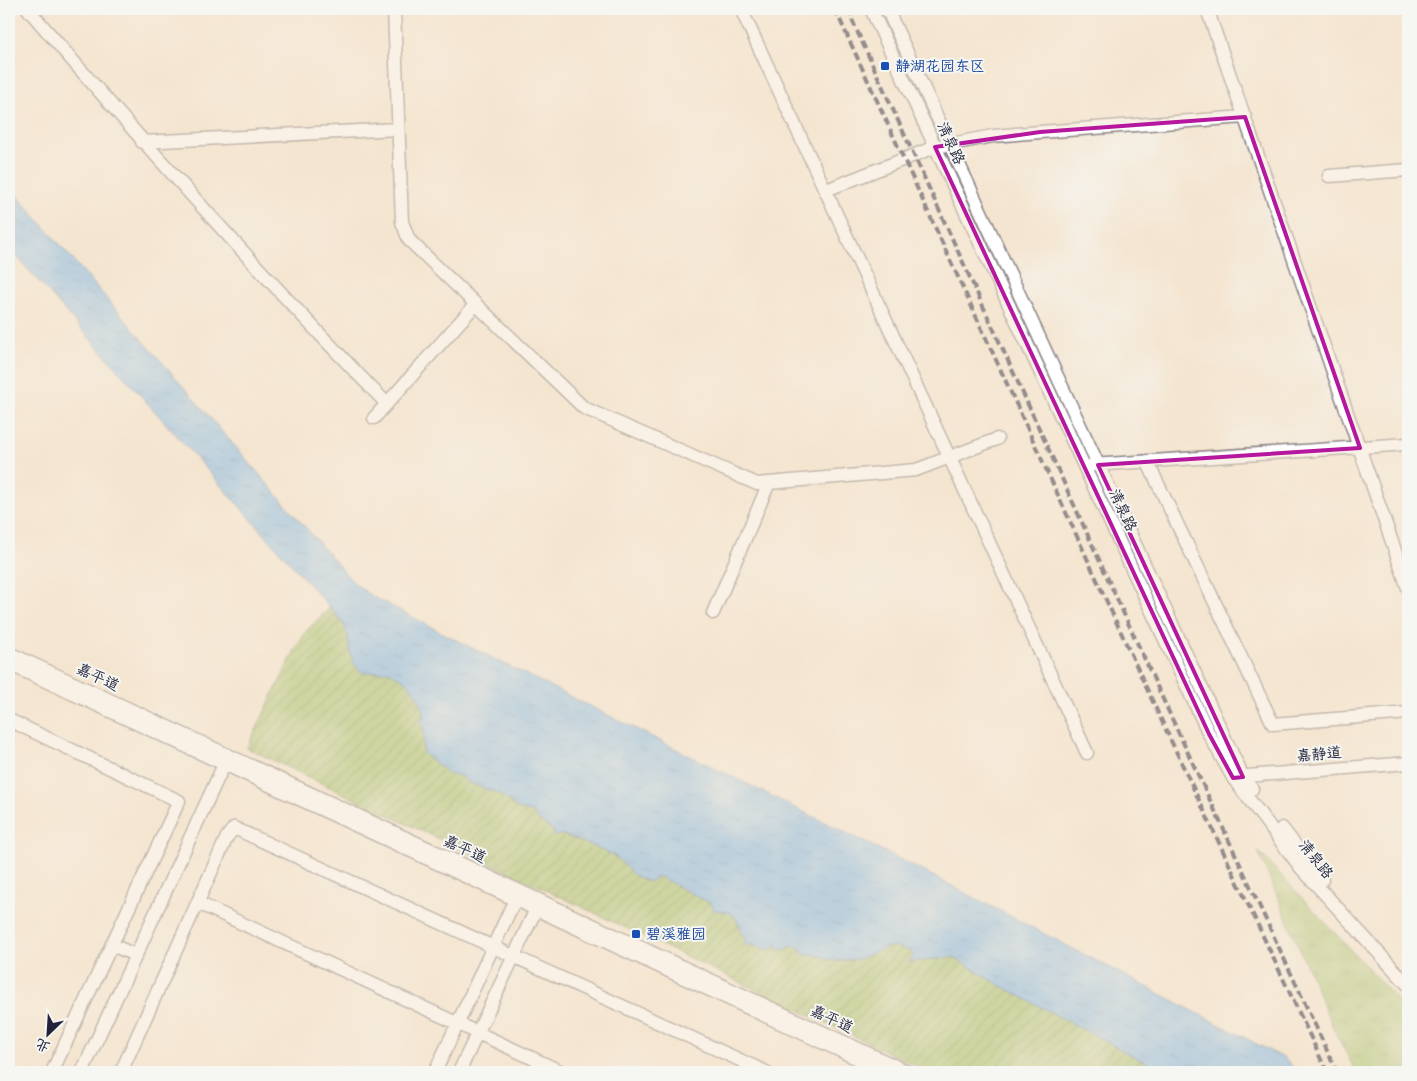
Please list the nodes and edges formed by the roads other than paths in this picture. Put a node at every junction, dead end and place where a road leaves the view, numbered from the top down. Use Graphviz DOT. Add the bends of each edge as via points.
graph roads {
  1 [pos="28,9"];
  2 [pos="394,9"];
  3 [pos="741,9"];
  4 [pos="871,9"];
  5 [pos="887,9"];
  6 [pos="1207,9"];
  7 [pos="1245,117"];
  8 [pos="398,130"];
  9 [pos="142,142"];
  10 [pos="950,143"];
  11 [pos="935,146"];
  12 [pos="1408,170"];
  13 [pos="1329,176"];
  14 [pos="826,190"];
  15 [pos="476,304"];
  16 [pos="387,404"];
  17 [pos="374,418"];
  18 [pos="997,439"];
  19 [pos="1408,444"];
  20 [pos="1360,448"];
  21 [pos="951,456"];
  22 [pos="1147,461"];
  23 [pos="1098,465"];
  24 [pos="1084,466"];
  25 [pos="768,483"];
  26 [pos="1408,588"];
  27 [pos="713,613"];
  28 [pos="9,653"];
  29 [pos="9,664"];
  30 [pos="1408,713"];
  31 [pos="9,720"];
  32 [pos="1086,753"];
  33 [pos="225,760"];
  34 [pos="1408,763"];
  35 [pos="1238,777"];
  36 [pos="517,896"];
  37 [pos="198,903"];
  38 [pos="538,906"];
  39 [pos="112,945"];
  40 [pos="494,946"];
  41 [pos="135,955"];
  42 [pos="514,956"];
  43 [pos="1408,973"];
  44 [pos="1408,985"];
  45 [pos="458,1024"];
  46 [pos="478,1033"];
  47 [pos="52,1072"];
  48 [pos="82,1072"];
  49 [pos="121,1072"];
  50 [pos="435,1072"];
  51 [pos="459,1072"];
  52 [pos="562,1072"];
  53 [pos="766,1072"];
  54 [pos="886,1072"];
  55 [pos="908,1072"];
  1 -- 9 [label="street"];
  2 -- 8 [label="street"];
  3 -- 14 [label="street"];
  4 -- 11 [label="street, 清泉路"];
  5 -- 10 [label="street, 清泉路"];
  6 -- 7 [label="street"];
  7 -- 10 [label="street" via="1040,132"];
  7 -- 20 [label="street"];
  8 -- 9 [label="street"];
  8 -- 15 [label="street" via="402,222 410,240"];
  9 -- 16 [label="street" via="286,301"];
  10 -- 11 [label="street"];
  10 -- 23 [label="street, 清泉路"];
  11 -- 14 [label="street"];
  11 -- 24 [label="street, 清泉路"];
  12 -- 13 [label="street"];
  14 -- 21 [label="street"];
  15 -- 16 [label="street"];
  15 -- 25 [label="street" via="584,408 757,484"];
  16 -- 17 [label="street"];
  18 -- 21 [label="street"];
  19 -- 20 [label="street"];
  20 -- 22 [label="street"];
  20 -- 26 [label="street"];
  21 -- 25 [label="street" via="916,470"];
  21 -- 32 [label="street"];
  22 -- 23 [label="street"];
  22 -- 30 [label="street" via="1273,724"];
  23 -- 24 [label="street"];
  23 -- 35 [label="street, 清泉路"];
  24 -- 35 [label="street, 清泉路" via="1209,734"];
  25 -- 27 [label="street"];
  28 -- 33 [label="street, 嘉平道"];
  29 -- 33 [label="street, 嘉平道"];
  31 -- 39 [label="street" via="179,800"];
  33 -- 36 [label="street, 嘉平道"];
  33 -- 41 [label="street"];
  34 -- 35 [label="street, 嘉静道"];
  35 -- 43 [label="street, 清泉路" via="1330,890"];
  35 -- 44 [label="street, 清泉路" via="1301,868"];
  36 -- 38 [label="street, 嘉平道"];
  36 -- 40 [label="street"];
  37 -- 40 [label="street" via="234,828"];
  37 -- 45 [label="street"];
  37 -- 49 [label="street"];
  38 -- 42 [label="street"];
  38 -- 54 [label="street, 嘉平道"];
  38 -- 55 [label="street, 嘉平道"];
  39 -- 41 [label="street"];
  39 -- 47 [label="street"];
  40 -- 42 [label="street"];
  40 -- 45 [label="street"];
  41 -- 48 [label="street"];
  42 -- 46 [label="street"];
  42 -- 53 [label="street"];
  45 -- 46 [label="street"];
  45 -- 50 [label="street"];
  46 -- 51 [label="street"];
  46 -- 52 [label="street"];
}
